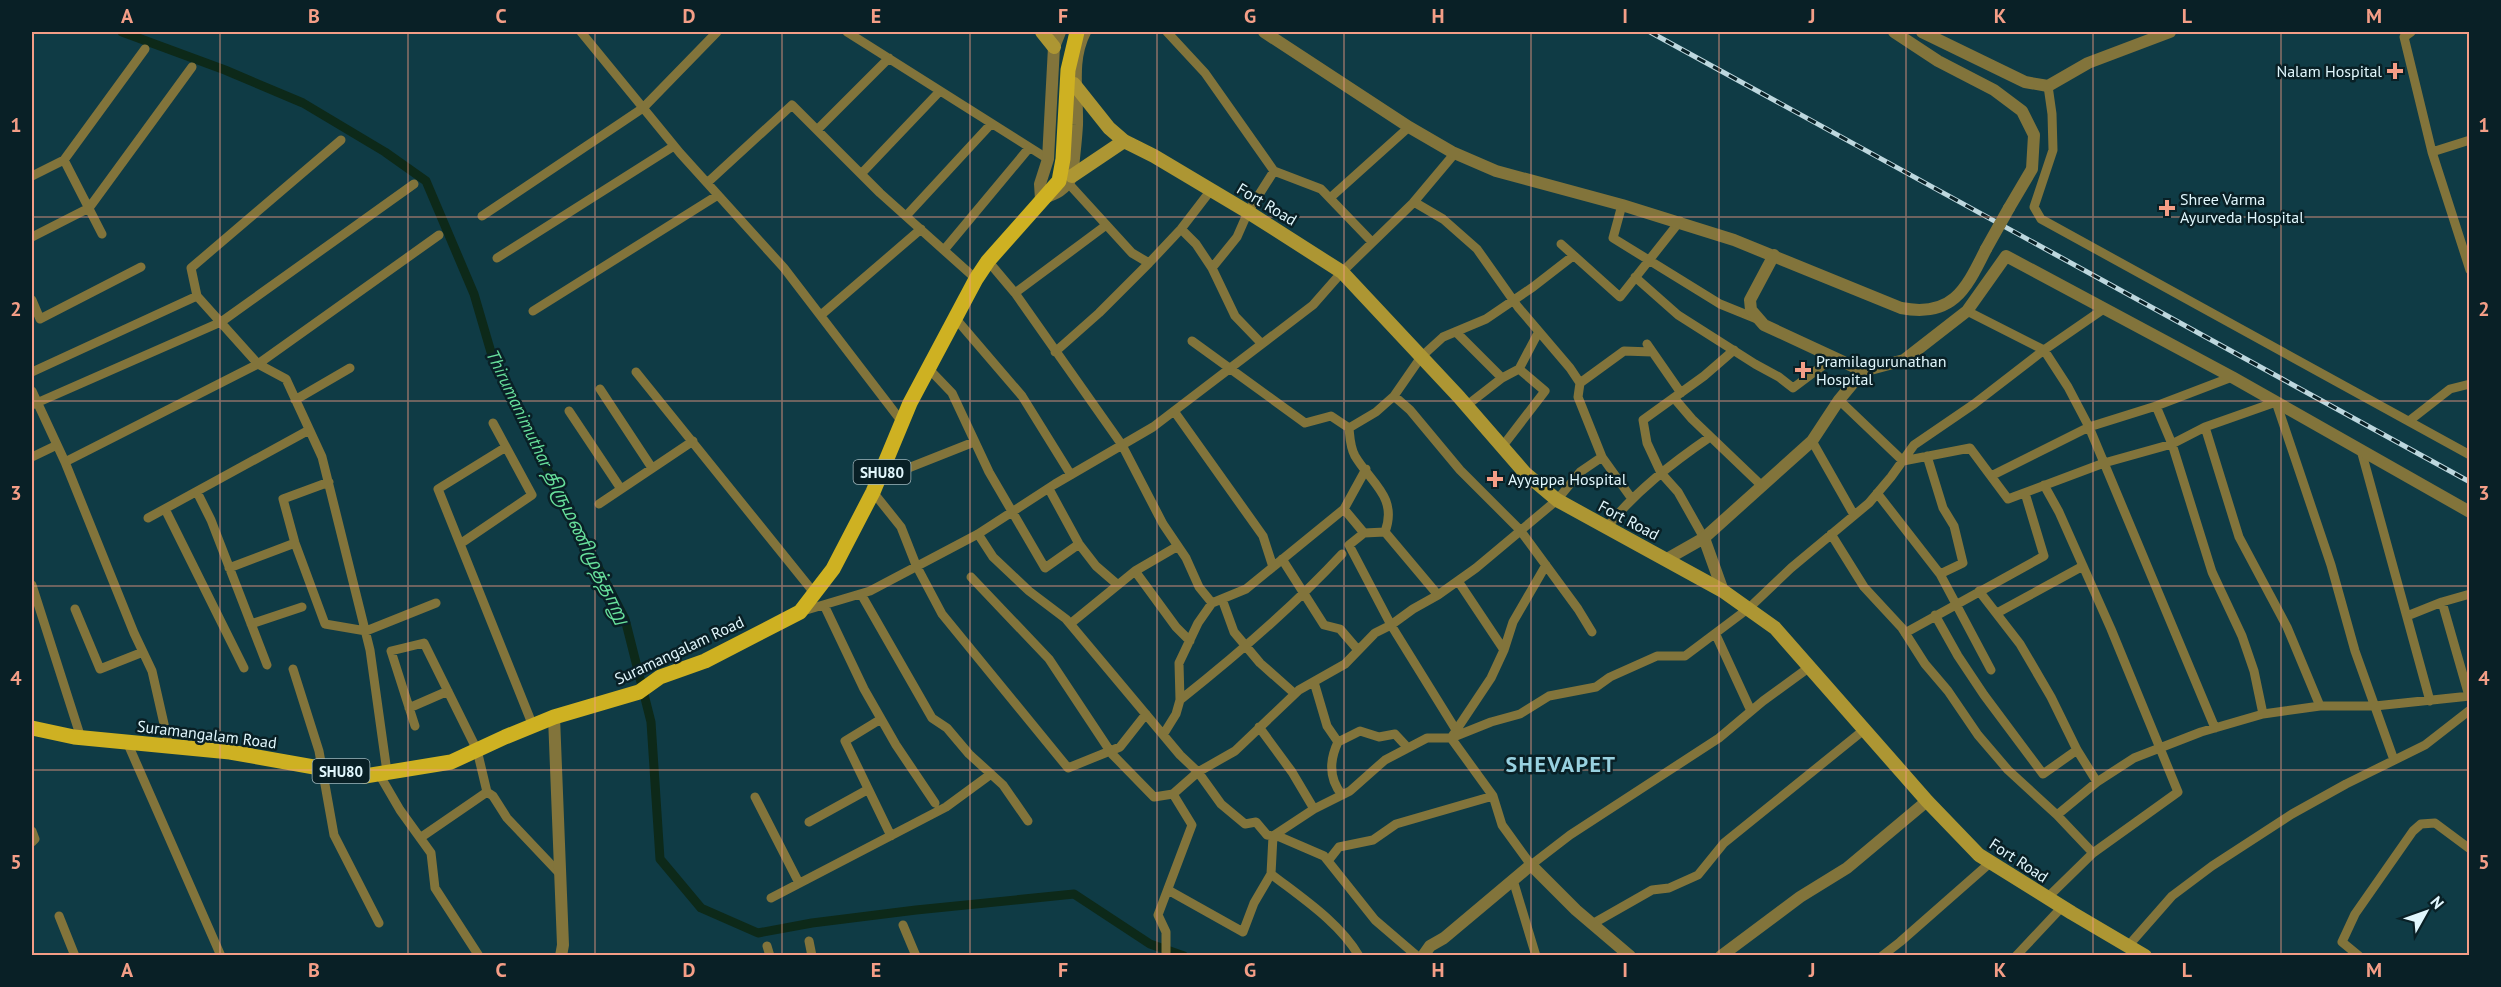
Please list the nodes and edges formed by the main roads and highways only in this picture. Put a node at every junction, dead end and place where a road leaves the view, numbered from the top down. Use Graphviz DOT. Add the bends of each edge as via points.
graph roads {
  1 [pos="1041,32"];
  2 [pos="1069,32"];
  3 [pos="1077,32"];
  4 [pos="1054,47"];
  5 [pos="1074,84"];
  6 [pos="1124,141"];
  7 [pos="1063,180"];
  8 [pos="32,728"];
  9 [pos="2145,956"];
  1 -- 4 [label="main road"];
  2 -- 7 [label="main road, SHU80" via="1061,69 1056,158"];
  3 -- 7 [label="main road, SHU80" via="1068,70"];
  5 -- 6 [label="main road, Fort Road"];
  6 -- 7 [label="main road"];
  6 -- 9 [label="main road, Fort Road" via="1310,249 1342,272 1525,473 1557,500 1723,591 1775,628 1979,855"];
  7 -- 8 [label="main road, Suramangalam Road / SHU80" via="1041,199 976,279 902,422 876,486 819,600 800,612 705,661 660,677 639,692 554,717 451,762 365,776 230,752 81,738"];
}
